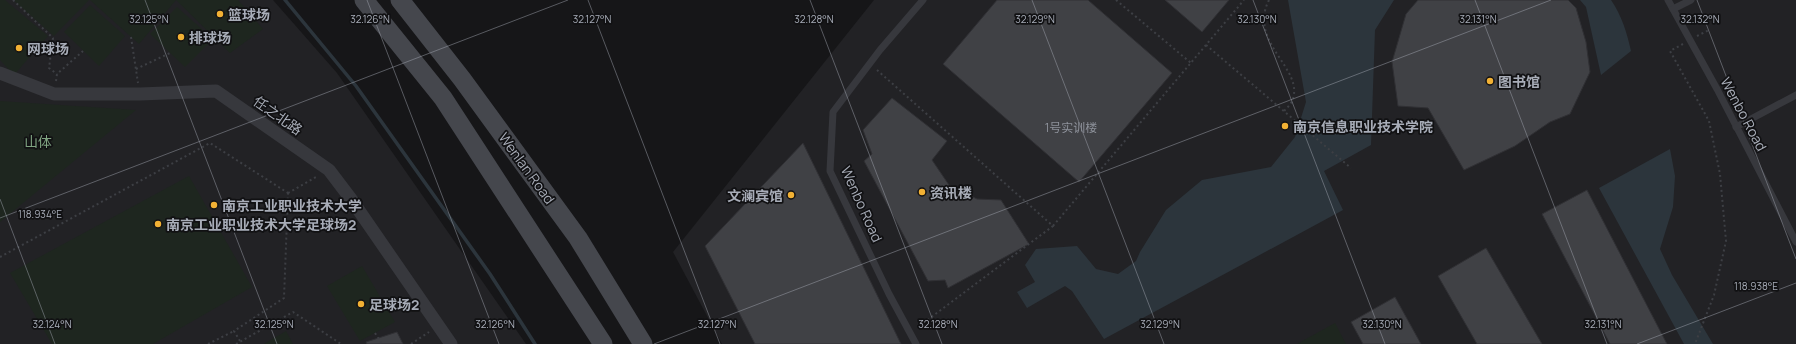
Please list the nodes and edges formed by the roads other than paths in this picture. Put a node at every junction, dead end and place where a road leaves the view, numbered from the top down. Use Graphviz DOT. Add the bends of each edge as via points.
graph roads {
  1 [pos="364,0"];
  2 [pos="401,0"];
  3 [pos="923,0"];
  4 [pos="1668,0"];
  5 [pos="1691,0"];
  6 [pos="1673,9"];
  7 [pos="0,72"];
  8 [pos="1796,95"];
  9 [pos="1736,127"];
  10 [pos="1796,242"];
  11 [pos="451,344"];
  12 [pos="603,344"];
  13 [pos="643,344"];
  14 [pos="916,344"];
  1 -- 12 [label="main road" via="443,98"];
  2 -- 13 [label="main road, Wenlan Road" via="578,238"];
  3 -- 14 [label="lane, Wenbo Road" via="833,112 830,171"];
  4 -- 6 [label="lane, Wenbo Road"];
  5 -- 6 [label="lane"];
  6 -- 9 [label="lane, Wenbo Road"];
  7 -- 11 [label="street, 任之北路" via="54,94 216,91 329,170"];
  8 -- 9 [label="lane"];
  9 -- 10 [label="lane, Wenbo Road"];
}
